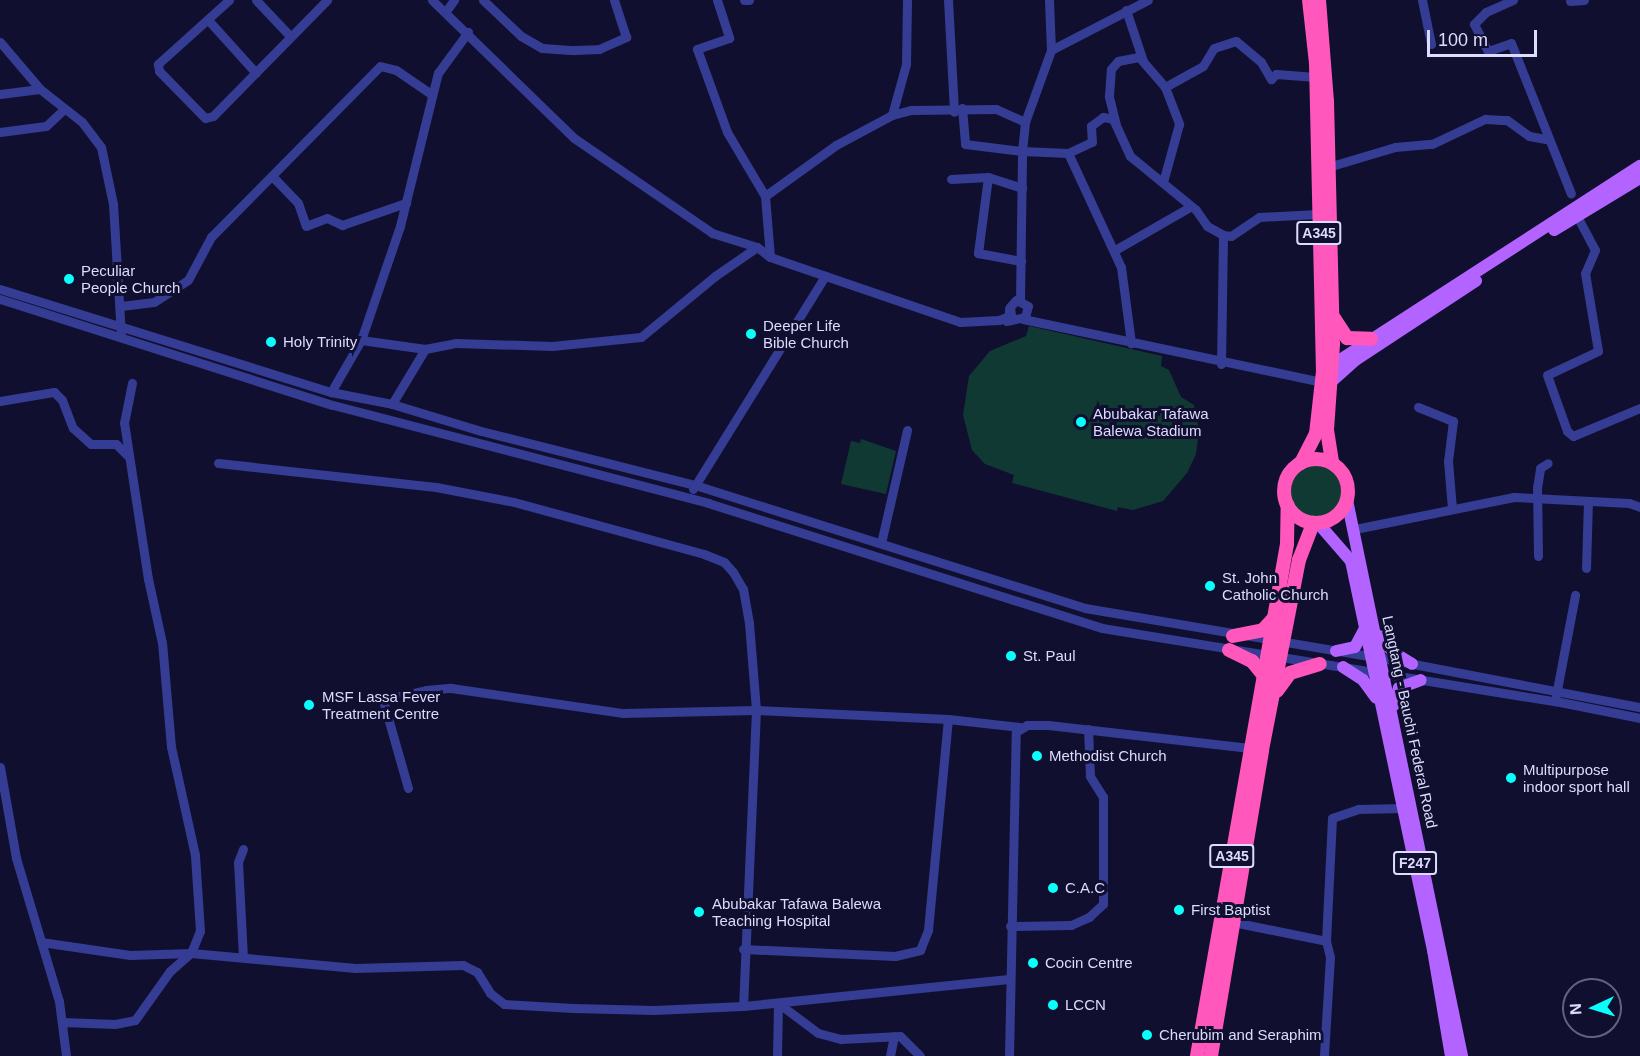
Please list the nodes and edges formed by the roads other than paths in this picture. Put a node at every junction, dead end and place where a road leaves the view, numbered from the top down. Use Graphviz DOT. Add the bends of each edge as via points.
graph roads {
  1 [pos="229,0"];
  2 [pos="256,0"];
  3 [pos="327,0"];
  4 [pos="432,0"];
  5 [pos="454,0"];
  6 [pos="483,0"];
  7 [pos="615,0"];
  8 [pos="717,0"];
  9 [pos="907,0"];
  10 [pos="948,0"];
  11 [pos="1050,0"];
  12 [pos="1148,0"];
  13 [pos="1308,0"];
  14 [pos="1319,0"];
  15 [pos="1422,0"];
  16 [pos="1513,0"];
  17 [pos="1584,0"];
  18 [pos="1570,2"];
  19 [pos="1126,10"];
  20 [pos="446,11"];
  21 [pos="209,21"];
  22 [pos="468,32"];
  23 [pos="289,35"];
  24 [pos="0,42"];
  25 [pos="1431,44"];
  26 [pos="1051,50"];
  27 [pos="1143,64"];
  28 [pos="256,73"];
  29 [pos="1316,77"];
  30 [pos="1165,87"];
  31 [pos="40,89"];
  32 [pos="0,94"];
  33 [pos="431,94"];
  34 [pos="958,110"];
  35 [pos="63,111"];
  36 [pos="892,115"];
  37 [pos="1025,122"];
  38 [pos="1117,130"];
  39 [pos="0,132"];
  40 [pos="1546,139"];
  41 [pos="1022,151"];
  42 [pos="1068,153"];
  43 [pos="1640,166"];
  44 [pos="1328,168"];
  45 [pos="272,176"];
  46 [pos="988,177"];
  47 [pos="1640,178"];
  48 [pos="951,179"];
  49 [pos="1163,182"];
  50 [pos="1022,188"];
  51 [pos="1571,194"];
  52 [pos="765,196"];
  53 [pos="406,203"];
  54 [pos="1188,208"];
  55 [pos="1318,214"];
  56 [pos="1578,218"];
  57 [pos="1223,235"];
  58 [pos="758,247"];
  59 [pos="1115,249"];
  60 [pos="770,257"];
  61 [pos="1021,261"];
  62 [pos="825,276"];
  63 [pos="0,289"];
  64 [pos="0,299"];
  65 [pos="121,306"];
  66 [pos="1331,308"];
  67 [pos="1015,309"];
  68 [pos="1046,323"];
  69 [pos="122,328"];
  70 [pos="120,338"];
  71 [pos="1371,339"];
  72 [pos="361,340"];
  73 [pos="1131,343"];
  74 [pos="425,349"];
  75 [pos="1221,364"];
  76 [pos="1328,375"];
  77 [pos="132,383"];
  78 [pos="331,392"];
  79 [pos="0,401"];
  80 [pos="392,404"];
  81 [pos="1418,407"];
  82 [pos="1640,408"];
  83 [pos="907,430"];
  84 [pos="130,463"];
  85 [pos="1301,463"];
  86 [pos="1332,463"];
  87 [pos="1548,463"];
  88 [pos="218,464"];
  89 [pos="695,485"];
  90 [pos="689,497"];
  91 [pos="1538,499"];
  92 [pos="1347,500"];
  93 [pos="1588,502"];
  94 [pos="1288,506"];
  95 [pos="1640,507"];
  96 [pos="1452,509"];
  97 [pos="1316,523"];
  98 [pos="1355,529"];
  99 [pos="881,543"];
  100 [pos="1539,556"];
  101 [pos="1586,568"];
  102 [pos="1575,595"];
  103 [pos="1275,614"];
  104 [pos="1365,626"];
  105 [pos="1376,632"];
  106 [pos="1233,636"];
  107 [pos="1277,642"];
  108 [pos="1229,650"];
  109 [pos="1336,651"];
  110 [pos="1274,657"];
  111 [pos="1376,657"];
  112 [pos="1320,664"];
  113 [pos="1412,664"];
  114 [pos="1342,667"];
  115 [pos="1379,673"];
  116 [pos="1264,676"];
  117 [pos="1421,680"];
  118 [pos="1558,690"];
  119 [pos="1555,700"];
  120 [pos="1272,701"];
  121 [pos="1640,707"];
  122 [pos="1382,708"];
  123 [pos="756,710"];
  124 [pos="1394,715"];
  125 [pos="1640,718"];
  126 [pos="948,719"];
  127 [pos="1020,727"];
  128 [pos="1088,729"];
  129 [pos="1250,748"];
  130 [pos="0,766"];
  131 [pos="408,788"];
  132 [pos="1403,808"];
  133 [pos="243,849"];
  134 [pos="1228,921"];
  135 [pos="1010,926"];
  136 [pos="1326,941"];
  137 [pos="41,942"];
  138 [pos="743,949"];
  139 [pos="191,953"];
  140 [pos="243,957"];
  141 [pos="1009,980"];
  142 [pos="1214,1000"];
  143 [pos="778,1003"];
  144 [pos="743,1006"];
  145 [pos="62,1022"];
  146 [pos="894,1036"];
  147 [pos="66,1056"];
  148 [pos="777,1056"];
  149 [pos="890,1056"];
  150 [pos="920,1056"];
  151 [pos="1010,1056"];
  152 [pos="1197,1056"];
  153 [pos="1211,1056"];
  154 [pos="1324,1056"];
  155 [pos="1451,1056"];
  156 [pos="1462,1056"];
  1 -- 21 [label="street"];
  2 -- 23 [label="street"];
  3 -- 23 [label="street"];
  4 -- 20 [label="street"];
  5 -- 20 [label="street"];
  6 -- 7 [label="street" via="521,36 542,48 574,50 599,49 626,37"];
  8 -- 52 [label="street" via="729,39 697,49 727,132"];
  9 -- 36 [label="street" via="906,64"];
  10 -- 34 [label="street"];
  11 -- 26 [label="street"];
  12 -- 19 [label="street"];
  13 -- 29 [label="highway, A345"];
  14 -- 44 [label="highway, A345"];
  15 -- 25 [label="street"];
  16 -- 40 [label="street" via="1486,12 1474,24 1488,51 1511,43"];
  17 -- 18 [label="street"];
  19 -- 26 [label="street"];
  19 -- 27 [label="street"];
  20 -- 22 [label="street"];
  21 -- 28 [label="street"];
  21 -- 28 [label="street" via="158,64 159,71 207,119"];
  22 -- 33 [label="street" via="438,73"];
  22 -- 58 [label="street" via="574,138 712,233"];
  23 -- 28 [label="street"];
  24 -- 31 [label="street"];
  26 -- 37 [label="street"];
  27 -- 30 [label="street"];
  27 -- 38 [label="street" via="1139,57 1131,56 1111,69 1109,96"];
  29 -- 30 [label="street" via="1276,74 1271,79 1261,62 1236,41 1214,48 1203,66"];
  29 -- 55 [label="highway, A345"];
  30 -- 49 [label="street" via="1179,129"];
  31 -- 32 [label="street"];
  31 -- 35 [label="street"];
  33 -- 45 [label="street" via="396,70 380,66"];
  33 -- 53 [label="street"];
  34 -- 36 [label="street" via="911,110"];
  34 -- 37 [label="street" via="996,109"];
  34 -- 41 [label="street" via="965,144"];
  35 -- 39 [label="street" via="46,126"];
  35 -- 65 [label="street" via="95,137 105,158 113,204"];
  36 -- 52 [label="street" via="836,145"];
  37 -- 41 [label="street"];
  38 -- 42 [label="street" via="1113,119 1103,117 1091,126 1092,141"];
  38 -- 49 [label="street" via="1130,156"];
  40 -- 44 [label="street" via="1529,136 1507,120 1485,119 1432,144 1395,147"];
  40 -- 51 [label="street"];
  41 -- 42 [label="street"];
  41 -- 50 [label="street"];
  42 -- 59 [label="street"];
  43 -- 71 [label="main road"];
  44 -- 66 [label="highway, A345"];
  45 -- 53 [label="street" via="298,203 306,226 327,218 342,225 352,223"];
  45 -- 65 [label="street" via="211,237 188,280 154,302"];
  46 -- 48 [label="street"];
  46 -- 50 [label="street"];
  46 -- 61 [label="street" via="978,253"];
  47 -- 56 [label="main road"];
  49 -- 54 [label="street"];
  50 -- 61 [label="street"];
  52 -- 60 [label="street"];
  53 -- 72 [label="street"];
  54 -- 57 [label="street"];
  54 -- 59 [label="street"];
  55 -- 57 [label="street" via="1259,217 1231,236"];
  55 -- 76 [label="highway, A345"];
  56 -- 76 [label="main road"];
  56 -- 82 [label="street" via="1592,239 1596,254 1586,262 1585,273 1598,351 1548,373 1549,382 1567,431 1573,436"];
  57 -- 75 [label="street"];
  58 -- 60 [label="street"];
  58 -- 74 [label="street" via="715,276 641,337 552,345 456,343"];
  59 -- 73 [label="street" via="1124,280"];
  60 -- 62 [label="street"];
  61 -- 67 [label="street"];
  62 -- 67 [label="street" via="960,322 1010,321"];
  62 -- 89 [label="street"];
  63 -- 69 [label="street"];
  64 -- 70 [label="street"];
  65 -- 69 [label="street"];
  66 -- 71 [label="highway" via="1341,333 1354,340"];
  66 -- 76 [label="highway, A345"];
  67 -- 68 [label="street"];
  67 -- 68 [label="street" via="1029,309"];
  68 -- 73 [label="street"];
  69 -- 70 [label="street"];
  69 -- 78 [label="street"];
  70 -- 90 [label="street" via="349,409"];
  71 -- 76 [label="main road"];
  72 -- 74 [label="street"];
  72 -- 78 [label="street"];
  73 -- 75 [label="street"];
  74 -- 80 [label="street"];
  75 -- 76 [label="street"];
  76 -- 85 [label="highway, A345" via="1316,434"];
  76 -- 86 [label="highway, A345" via="1327,430"];
  77 -- 84 [label="street" via="124,423"];
  78 -- 80 [label="street"];
  79 -- 84 [label="street" via="54,392 62,399 74,428 91,444 116,444 125,450"];
  80 -- 89 [label="street" via="480,431"];
  81 -- 96 [label="street" via="1453,421 1448,461"];
  83 -- 99 [label="street"];
  84 -- 139 [label="street" via="162,643 171,747 195,855 200,931"];
  85 -- 86 [label="highway" via="1317,459"];
  85 -- 94 [label="highway, A345" via="1286,481"];
  86 -- 92 [label="highway, A345" via="1346,479"];
  87 -- 91 [label="street" via="1540,468"];
  88 -- 123 [label="street" via="436,487 514,502 724,562 743,589"];
  89 -- 90 [label="street"];
  89 -- 99 [label="street"];
  90 -- 108 [label="street" via="1073,620"];
  91 -- 93 [label="street"];
  91 -- 96 [label="street" via="1514,498"];
  91 -- 100 [label="street"];
  92 -- 97 [label="highway" via="1340,514"];
  92 -- 98 [label="main road, Langtang - Bauchi Federal Road / F247"];
  93 -- 95 [label="street"];
  93 -- 101 [label="street"];
  94 -- 97 [label="highway" via="1298,518"];
  94 -- 103 [label="highway, A345" via="1287,544"];
  96 -- 98 [label="street"];
  97 -- 104 [label="main road, Langtang - Bauchi Federal Road / F247" via="1351,561"];
  97 -- 107 [label="highway, A345" via="1299,560"];
  98 -- 105 [label="main road, Langtang - Bauchi Federal Road / F247"];
  99 -- 106 [label="street" via="1085,608"];
  102 -- 118 [label="street"];
  103 -- 106 [label="highway" via="1263,630"];
  103 -- 107 [label="highway, A345"];
  104 -- 109 [label="main road" via="1360,643"];
  104 -- 111 [label="main road, Langtang - Bauchi Federal Road / F247"];
  105 -- 111 [label="main road, Langtang - Bauchi Federal Road / F247"];
  105 -- 113 [label="main road" via="1388,648"];
  106 -- 107 [label="street"];
  107 -- 109 [label="street"];
  107 -- 110 [label="highway, A345"];
  108 -- 110 [label="street"];
  108 -- 116 [label="highway" via="1252,661"];
  109 -- 111 [label="street"];
  110 -- 112 [label="street"];
  110 -- 116 [label="highway, A345"];
  110 -- 120 [label="highway, A345"];
  111 -- 113 [label="street"];
  111 -- 115 [label="main road, Langtang - Bauchi Federal Road / F247"];
  112 -- 114 [label="street"];
  112 -- 120 [label="highway" via="1290,673"];
  113 -- 118 [label="street"];
  114 -- 115 [label="street"];
  114 -- 122 [label="main road" via="1363,680"];
  115 -- 117 [label="street"];
  115 -- 122 [label="main road, Langtang - Bauchi Federal Road / F247"];
  115 -- 124 [label="main road, Langtang - Bauchi Federal Road / F247"];
  116 -- 129 [label="highway, A345"];
  117 -- 119 [label="street"];
  117 -- 124 [label="main road" via="1398,688"];
  118 -- 119 [label="street"];
  118 -- 121 [label="street"];
  119 -- 125 [label="street"];
  120 -- 134 [label="highway, A345"];
  122 -- 132 [label="main road, Langtang - Bauchi Federal Road / F247"];
  123 -- 126 [label="street"];
  123 -- 131 [label="street" via="623,713 451,688 387,698 383,709"];
  123 -- 138 [label="street"];
  124 -- 156 [label="main road, Langtang - Bauchi Federal Road / F247"];
  126 -- 127 [label="street"];
  126 -- 138 [label="street" via="928,930 920,950 895,956"];
  127 -- 128 [label="street"];
  127 -- 135 [label="street" via="1015,747"];
  128 -- 129 [label="street"];
  128 -- 135 [label="street" via="1089,776 1103,797 1102,904 1089,917 1071,925"];
  129 -- 134 [label="highway, A345"];
  130 -- 137 [label="street" via="16,858"];
  132 -- 136 [label="street" via="1358,809 1332,818"];
  132 -- 155 [label="main road, Langtang - Bauchi Federal Road / F247"];
  133 -- 140 [label="street" via="238,862"];
  134 -- 136 [label="street"];
  134 -- 142 [label="highway, A345"];
  135 -- 141 [label="street"];
  136 -- 154 [label="street" via="1330,957"];
  137 -- 139 [label="street" via="130,955"];
  137 -- 145 [label="street"];
  138 -- 144 [label="street"];
  139 -- 140 [label="street"];
  139 -- 145 [label="street" via="170,971 135,1020 115,1024"];
  140 -- 144 [label="street" via="355,968 463,965 477,972 496,999 513,1005 640,1011"];
  141 -- 143 [label="street"];
  141 -- 151 [label="street"];
  142 -- 152 [label="highway, A345"];
  142 -- 153 [label="highway, A345"];
  143 -- 144 [label="street"];
  143 -- 146 [label="street" via="809,1029 827,1036"];
  143 -- 148 [label="street"];
  145 -- 147 [label="street"];
  146 -- 149 [label="street"];
  146 -- 150 [label="street" via="906,1041"];
}
